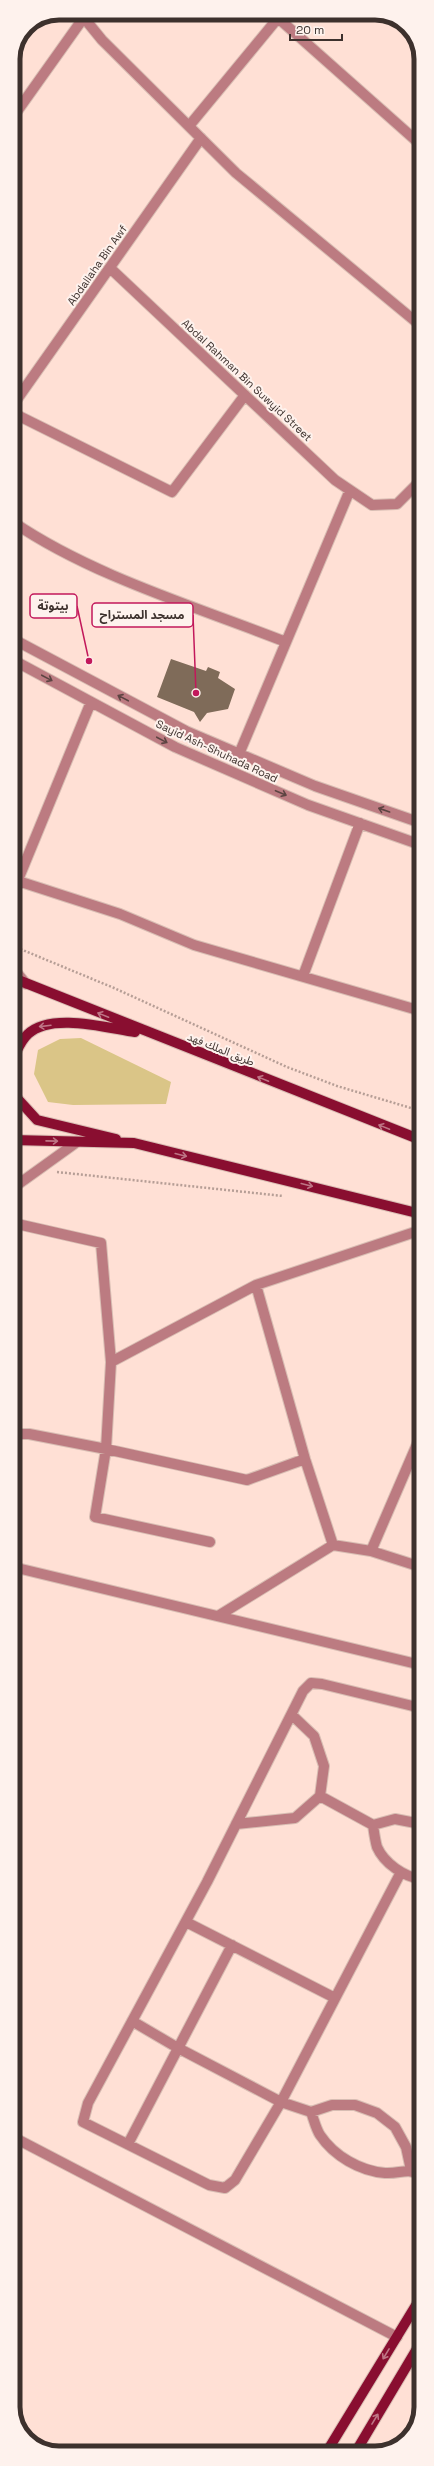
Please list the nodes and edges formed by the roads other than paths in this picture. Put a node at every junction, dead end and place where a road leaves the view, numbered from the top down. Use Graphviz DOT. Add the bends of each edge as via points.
graph roads {
  1 [pos="80,20"];
  2 [pos="88,20"];
  3 [pos="276,20"];
  4 [pos="283,20"];
  5 [pos="20,106"];
  6 [pos="189,126"];
  7 [pos="201,138"];
  8 [pos="414,139"];
  9 [pos="110,268"];
  10 [pos="414,320"];
  11 [pos="20,395"];
  12 [pos="245,395"];
  13 [pos="20,416"];
  14 [pos="414,487"];
  15 [pos="350,490"];
  16 [pos="20,527"];
  17 [pos="286,642"];
  18 [pos="20,643"];
  19 [pos="20,664"];
  20 [pos="91,702"];
  21 [pos="239,754"];
  22 [pos="414,819"];
  23 [pos="360,823"];
  24 [pos="414,842"];
  25 [pos="20,876"];
  26 [pos="20,882"];
  27 [pos="303,976"];
  28 [pos="20,977"];
  29 [pos="20,981"];
  30 [pos="26,984"];
  31 [pos="414,1009"];
  32 [pos="153,1035"];
  33 [pos="20,1046"];
  34 [pos="20,1102"];
  35 [pos="414,1137"];
  36 [pos="20,1140"];
  37 [pos="77,1142"];
  38 [pos="134,1143"];
  39 [pos="20,1182"];
  40 [pos="414,1212"];
  41 [pos="20,1225"];
  42 [pos="414,1232"];
  43 [pos="256,1285"];
  44 [pos="111,1362"];
  45 [pos="20,1434"];
  46 [pos="106,1449"];
  47 [pos="414,1452"];
  48 [pos="305,1460"];
  49 [pos="210,1542"];
  50 [pos="333,1545"];
  51 [pos="372,1551"];
  52 [pos="414,1565"];
  53 [pos="20,1569"];
  54 [pos="218,1616"];
  55 [pos="414,1663"];
  56 [pos="414,1706"];
  57 [pos="292,1715"];
  58 [pos="320,1796"];
  59 [pos="414,1823"];
  60 [pos="236,1824"];
  61 [pos="373,1825"];
  62 [pos="401,1872"];
  63 [pos="414,1878"];
  64 [pos="186,1922"];
  65 [pos="232,1946"];
  66 [pos="335,1998"];
  67 [pos="132,2021"];
  68 [pos="178,2048"];
  69 [pos="281,2102"];
  70 [pos="311,2112"];
  71 [pos="20,2141"];
  72 [pos="128,2144"];
  73 [pos="411,2170"];
  74 [pos="414,2172"];
  75 [pos="414,2309"];
  76 [pos="397,2337"];
  77 [pos="414,2354"];
  78 [pos="330,2446"];
  79 [pos="359,2446"];
  1 -- 5 [label="street"];
  2 -- 6 [label="street" via="102,40"];
  3 -- 6 [label="street"];
  4 -- 8 [label="street"];
  6 -- 7 [label="street"];
  7 -- 9 [label="street, Abdallaha Bin Awf"];
  7 -- 10 [label="street" via="236,173"];
  9 -- 11 [label="street, Abdallaha Bin Awf"];
  9 -- 12 [label="street, Abdal Rahman Bin Suwyid Street"];
  12 -- 13 [label="street" via="172,492"];
  12 -- 15 [label="street, Abdal Rahman Bin Suwyid Street" via="335,480"];
  14 -- 15 [label="street, Abdal Rahman Bin Suwyid Street" via="396,504 372,505"];
  15 -- 17 [label="street"];
  16 -- 17 [label="street" via="38,539 97,569"];
  17 -- 21 [label="street"];
  21 -- 18 [label="street, Sayid Ash-Shuhada Road, one-way" via="186,731"];
  19 -- 20 [label="street, Sayid Ash-Shuhada Road, one-way"];
  20 -- 23 [label="street, Sayid Ash-Shuhada Road, one-way" via="175,747 308,805"];
  20 -- 25 [label="street"];
  22 -- 21 [label="street, Sayid Ash-Shuhada Road, one-way" via="315,786"];
  23 -- 24 [label="street, Sayid Ash-Shuhada Road"];
  23 -- 27 [label="street"];
  26 -- 27 [label="street" via="120,914 194,945"];
  27 -- 31 [label="street"];
  28 -- 30 [label="street"];
  29 -- 30 [label="main road, طريق الملك فهد"];
  32 -- 30 [label="main road, طريق الملك فهد, one-way"];
  32 -- 33 [label="main road, one-way" via="73,1023 39,1026 27,1035"];
  35 -- 32 [label="main road, طريق الملك فهد, one-way"];
  34 -- 38 [label="main road" via="36,1120"];
  36 -- 37 [label="main road, one-way"];
  37 -- 38 [label="main road"];
  37 -- 39 [label="street"];
  38 -- 40 [label="main road, one-way"];
  41 -- 44 [label="street" via="101,1243"];
  42 -- 43 [label="street"];
  43 -- 44 [label="street"];
  43 -- 48 [label="street"];
  44 -- 46 [label="street"];
  45 -- 46 [label="street"];
  46 -- 48 [label="street" via="247,1480"];
  46 -- 49 [label="street" via="95,1517"];
  47 -- 51 [label="street"];
  48 -- 50 [label="street"];
  50 -- 51 [label="street"];
  50 -- 54 [label="street"];
  51 -- 52 [label="street"];
  53 -- 54 [label="street"];
  54 -- 55 [label="street"];
  56 -- 57 [label="street" via="311,1683 303,1691"];
  57 -- 58 [label="street" via="314,1736 324,1766"];
  57 -- 60 [label="street"];
  58 -- 60 [label="street" via="295,1818"];
  58 -- 61 [label="street"];
  59 -- 61 [label="street" via="395,1819"];
  60 -- 64 [label="street"];
  61 -- 62 [label="street" via="378,1848 392,1867"];
  62 -- 63 [label="street"];
  62 -- 66 [label="street"];
  64 -- 65 [label="street"];
  64 -- 67 [label="street"];
  65 -- 66 [label="street"];
  65 -- 68 [label="street"];
  66 -- 69 [label="street"];
  67 -- 68 [label="street"];
  67 -- 72 [label="street" via="88,2103 83,2122"];
  68 -- 69 [label="street"];
  68 -- 72 [label="street"];
  69 -- 70 [label="street"];
  69 -- 72 [label="street" via="235,2180 225,2188 209,2185"];
  70 -- 73 [label="street" via="320,2135 343,2158 360,2167 386,2173"];
  70 -- 73 [label="street" via="332,2105 355,2105 377,2113 395,2127 406,2147"];
  71 -- 76 [label="street"];
  73 -- 74 [label="street"];
  75 -- 76 [label="main road"];
  76 -- 78 [label="main road, one-way"];
  79 -- 77 [label="main road, one-way"];
}
